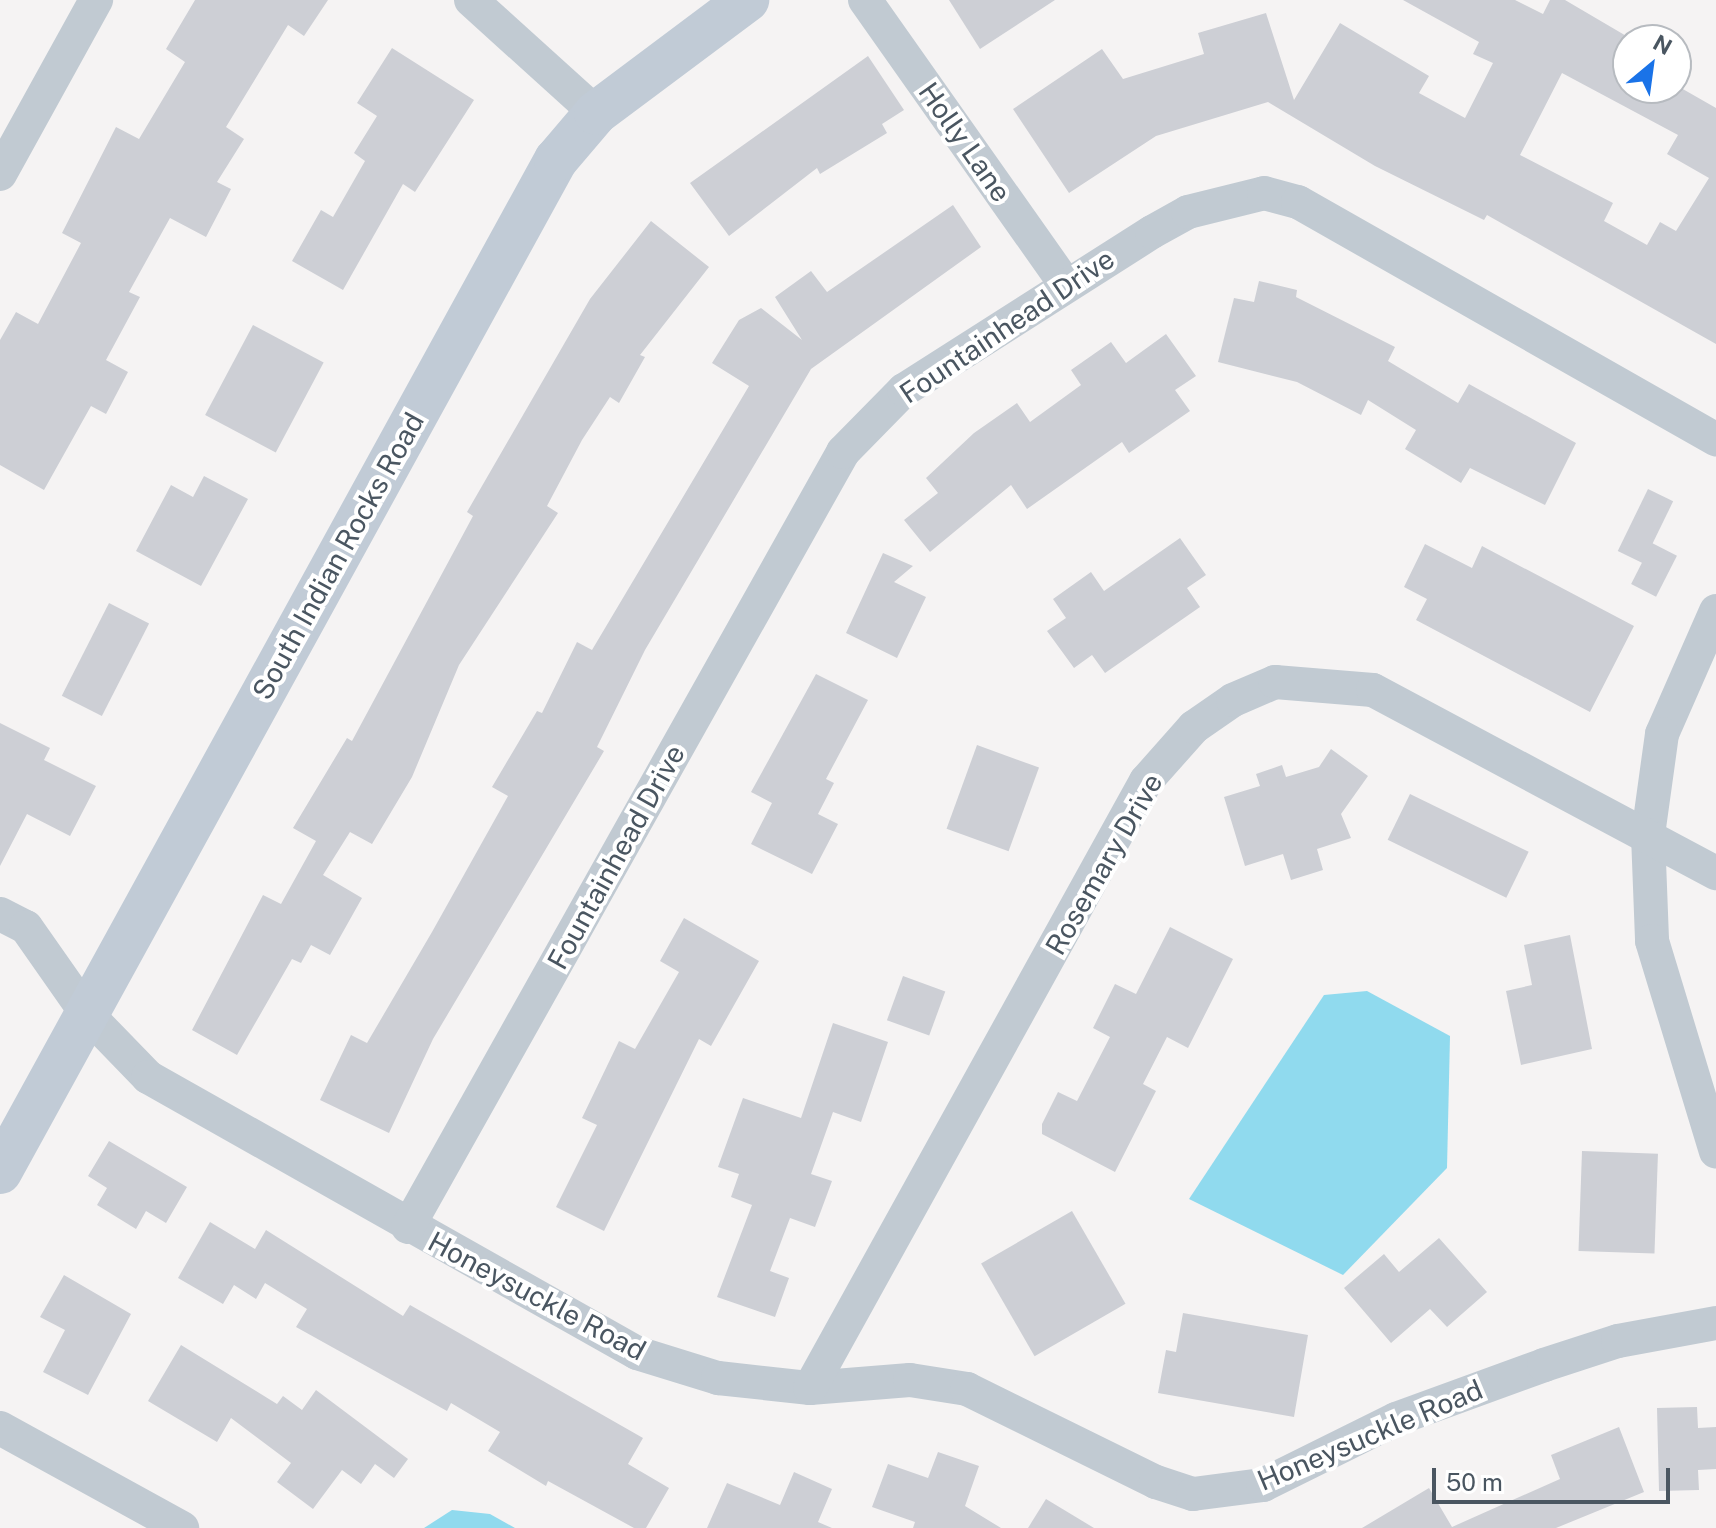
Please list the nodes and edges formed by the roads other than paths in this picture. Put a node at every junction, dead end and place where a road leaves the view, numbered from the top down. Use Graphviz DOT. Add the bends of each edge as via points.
graph roads {
  1 [pos="96,0"];
  2 [pos="471,0"];
  3 [pos="747,0"];
  4 [pos="865,0"];
  5 [pos="596,113"];
  6 [pos="0,174"];
  7 [pos="1066,285"];
  8 [pos="1716,439"];
  9 [pos="1716,611"];
  10 [pos="1648,835"];
  11 [pos="1716,873"];
  12 [pos="0,914"];
  13 [pos="87,1014"];
  14 [pos="1716,1152"];
  15 [pos="0,1172"];
  16 [pos="408,1227"];
  17 [pos="1716,1323"];
  18 [pos="810,1388"];
  19 [pos="0,1428"];
  20 [pos="182,1528"];
  1 -- 6 [label="street"];
  2 -- 5 [label="street"];
  3 -- 5 [label="street, South Indian Rocks Road"];
  4 -- 7 [label="street, Holly Lane"];
  5 -- 13 [label="street, South Indian Rocks Road" via="556,160"];
  7 -- 8 [label="street, Fountainhead Drive" via="1188,212 1264,193 1298,202"];
  7 -- 16 [label="street, Fountainhead Drive" via="904,390 843,452"];
  9 -- 10 [label="street" via="1662,734"];
  10 -- 11 [label="street, Rosemary Drive"];
  10 -- 14 [label="street" via="1652,941"];
  10 -- 18 [label="street, Rosemary Drive" via="1373,690 1275,682 1233,700 1194,727 1146,781"];
  12 -- 13 [label="street, Honeysuckle Road" via="26,927"];
  13 -- 15 [label="street, South Indian Rocks Road"];
  13 -- 16 [label="street, Honeysuckle Road" via="148,1077"];
  16 -- 18 [label="street, Honeysuckle Road" via="637,1353 718,1378"];
  17 -- 18 [label="street, Honeysuckle Road" via="1618,1341 1544,1365 1396,1419 1263,1485 1193,1494 1156,1482 967,1389 910,1380"];
  19 -- 20 [label="street"];
}
